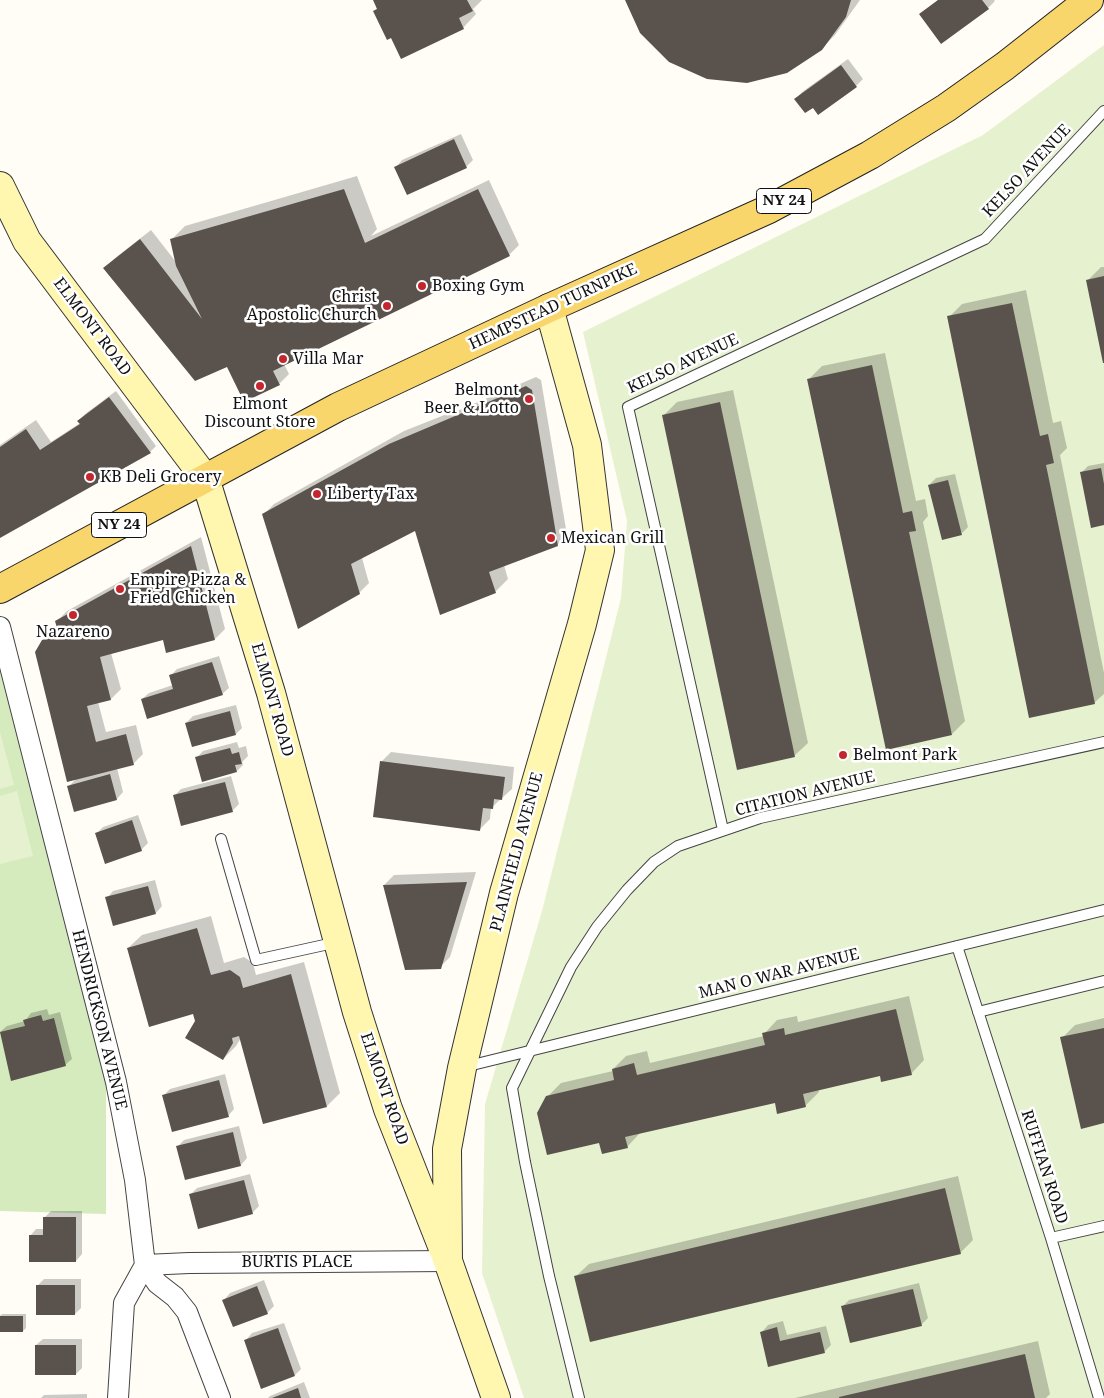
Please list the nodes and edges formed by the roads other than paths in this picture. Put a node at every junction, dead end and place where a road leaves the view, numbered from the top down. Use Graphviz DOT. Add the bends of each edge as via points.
graph roads {
  1 [pos="1089,0"];
  2 [pos="1104,110"];
  3 [pos="0,186"];
  4 [pos="548,308"];
  5 [pos="206,478"];
  6 [pos="0,589"];
  7 [pos="0,627"];
  8 [pos="1104,742"];
  9 [pos="723,830"];
  10 [pos="221,839"];
  11 [pos="1104,910"];
  12 [pos="338,941"];
  13 [pos="957,946"];
  14 [pos="1104,981"];
  15 [pos="978,1012"];
  16 [pos="529,1051"];
  17 [pos="462,1068"];
  18 [pos="1104,1226"];
  19 [pos="1051,1238"];
  20 [pos="448,1261"];
  21 [pos="145,1265"];
  22 [pos="118,1398"];
  23 [pos="220,1398"];
  24 [pos="496,1398"];
  25 [pos="579,1398"];
  26 [pos="1099,1398"];
  1 -- 4 [label="main road, HEMPSTEAD TURNPIKE / NY 24" via="953,103 870,155 769,209"];
  2 -- 9 [label="lane, KELSO AVENUE" via="985,239 628,407"];
  3 -- 5 [label="main road, ELMONT ROAD" via="27,241"];
  4 -- 5 [label="main road, HEMPSTEAD TURNPIKE / NY 24" via="338,407"];
  4 -- 17 [label="main road, PLAINFIELD AVENUE" via="587,445 600,550 582,624 504,893"];
  5 -- 6 [label="main road, HEMPSTEAD TURNPIKE / NY 24"];
  5 -- 12 [label="main road, ELMONT ROAD" via="271,693"];
  7 -- 21 [label="street, HENDRICKSON AVENUE" via="116,1082 135,1180"];
  8 -- 9 [label="lane, CITATION AVENUE" via="760,818"];
  9 -- 16 [label="lane, CITATION AVENUE" via="678,846 654,862 627,890 571,967"];
  10 -- 12 [label="lane" via="256,960"];
  11 -- 13 [label="lane, MAN O WAR AVENUE"];
  12 -- 20 [label="main road, ELMONT ROAD" via="388,1109"];
  13 -- 15 [label="lane, RUFFIAN ROAD"];
  13 -- 16 [label="lane, MAN O WAR AVENUE"];
  14 -- 15 [label="lane"];
  15 -- 19 [label="lane, RUFFIAN ROAD"];
  16 -- 17 [label="lane, MAN O WAR AVENUE"];
  16 -- 25 [label="lane, CITATION AVENUE" via="512,1088 547,1266"];
  17 -- 20 [label="main road, PLAINFIELD AVENUE" via="447,1150"];
  18 -- 19 [label="lane"];
  19 -- 26 [label="lane, RUFFIAN ROAD"];
  20 -- 21 [label="street, BURTIS PLACE"];
  20 -- 24 [label="main road, PLAINFIELD AVENUE"];
  21 -- 22 [label="street" via="124,1303"];
  21 -- 23 [label="street, HENDRICKSON AVENUE" via="157,1283 175,1296 188,1312"];
}
